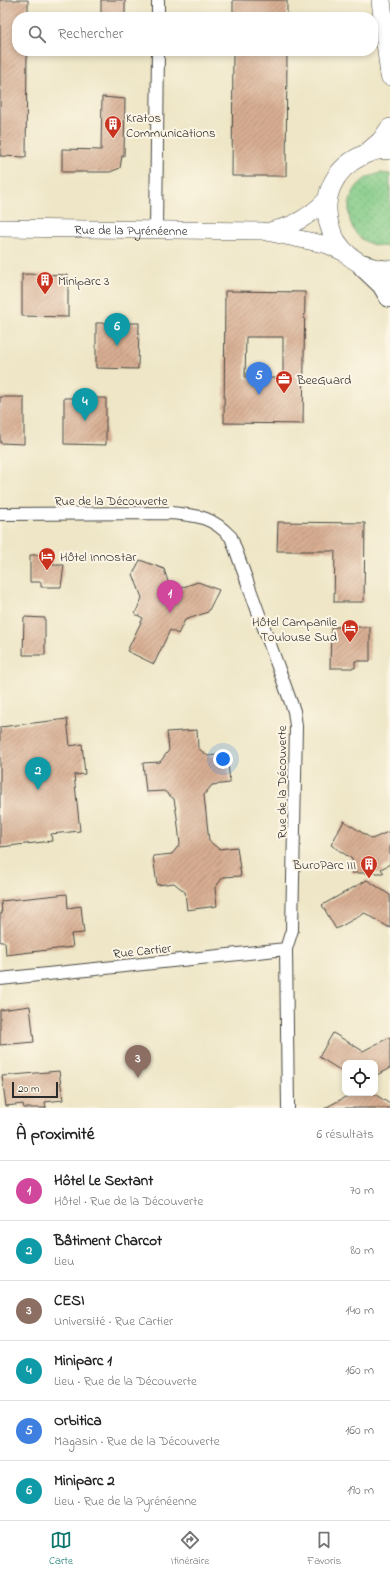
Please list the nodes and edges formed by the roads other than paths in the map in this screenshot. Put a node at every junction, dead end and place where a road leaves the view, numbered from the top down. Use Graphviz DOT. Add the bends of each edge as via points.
graph roads {
  1 [pos="158,0"];
  2 [pos="381,0"];
  3 [pos="158,12"];
  4 [pos="158,56"];
  5 [pos="390,76"];
  6 [pos="390,128"];
  7 [pos="390,150"];
  8 [pos="368,152"];
  9 [pos="327,199"];
  10 [pos="0,228"];
  11 [pos="156,230"];
  12 [pos="262,231"];
  13 [pos="343,252"];
  14 [pos="364,266"];
  15 [pos="390,270"];
  16 [pos="390,296"];
  17 [pos="0,514"];
  18 [pos="286,949"];
  19 [pos="0,979"];
  20 [pos="288,1108"];
  1 -- 3 [label="street"];
  2 -- 5 [label="main road"];
  4 -- 11 [label="street"];
  6 -- 8 [label="main road" via="381,141"];
  7 -- 8 [label="main road"];
  8 -- 9 [label="main road" via="353,159 341,170 332,184"];
  9 -- 12 [label="street, Rue de la Pyrénéenne" via="316,210 293,225"];
  9 -- 13 [label="main road" via="327,218 332,236"];
  10 -- 11 [label="street, Rue de la Pyrénéenne"];
  11 -- 12 [label="street, Rue de la Pyrénéenne"];
  12 -- 13 [label="street, Rue de la Pyrénéenne" via="328,244"];
  13 -- 14 [label="main road"];
  14 -- 15 [label="main road"];
  14 -- 16 [label="highway" via="383,284"];
  17 -- 18 [label="street, Rue de la Découverte" via="196,515 214,522 231,537 294,711 296,726 292,930"];
  18 -- 19 [label="street, Rue Cartier"];
  18 -- 20 [label="street, Rue de la Découverte"];
}
